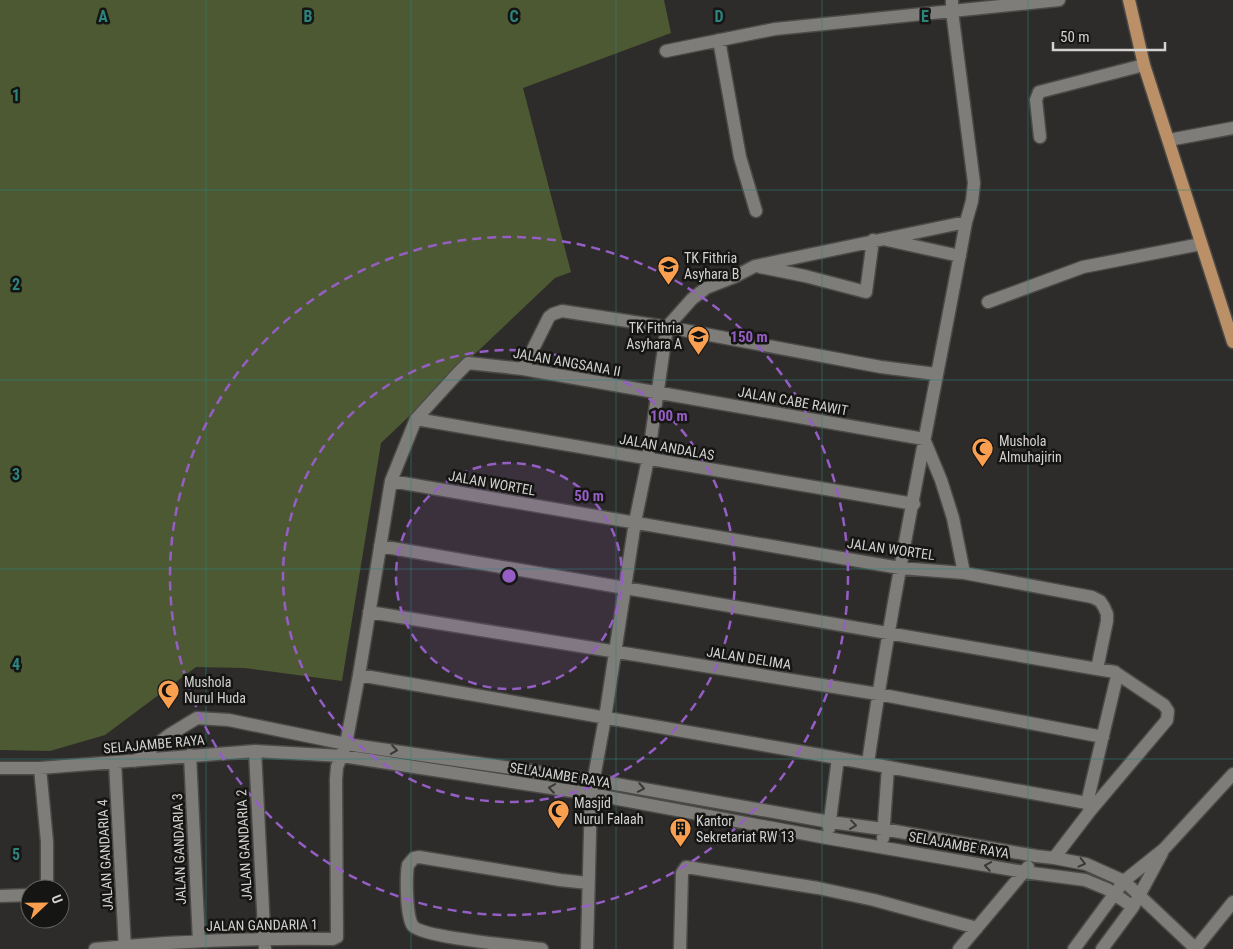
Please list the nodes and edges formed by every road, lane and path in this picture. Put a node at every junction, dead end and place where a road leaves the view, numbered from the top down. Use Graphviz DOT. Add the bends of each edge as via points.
graph roads {
  1 [pos="1059,0"];
  2 [pos="1129,0"];
  3 [pos="952,5"];
  4 [pos="719,40"];
  5 [pos="666,51"];
  6 [pos="1144,65"];
  7 [pos="1233,128"];
  8 [pos="1040,137"];
  9 [pos="1169,140"];
  10 [pos="756,211"];
  11 [pos="966,222"];
  12 [pos="876,240"];
  13 [pos="1201,244"];
  14 [pos="960,256"];
  15 [pos="755,266"];
  16 [pos="988,302"];
  17 [pos="667,327"];
  18 [pos="1233,342"];
  19 [pos="523,369"];
  20 [pos="936,374"];
  21 [pos="657,393"];
  22 [pos="416,419"];
  23 [pos="924,439"];
  24 [pos="648,459"];
  25 [pos="391,481"];
  26 [pos="914,504"];
  27 [pos="635,522"];
  28 [pos="380,546"];
  29 [pos="900,568"];
  30 [pos="964,573"];
  31 [pos="625,589"];
  32 [pos="369,612"];
  33 [pos="889,632"];
  34 [pos="615,651"];
  35 [pos="1097,669"];
  36 [pos="1116,673"];
  37 [pos="359,674"];
  38 [pos="878,694"];
  39 [pos="605,718"];
  40 [pos="1103,737"];
  41 [pos="255,750"];
  42 [pos="344,750"];
  43 [pos="190,756"];
  44 [pos="838,758"];
  45 [pos="135,760"];
  46 [pos="115,762"];
  47 [pos="868,763"];
  48 [pos="888,767"];
  49 [pos="0,768"];
  50 [pos="40,768"];
  51 [pos="1233,774"];
  52 [pos="593,780"];
  53 [pos="591,794"];
  54 [pos="1088,807"];
  55 [pos="830,822"];
  56 [pos="883,829"];
  57 [pos="828,838"];
  58 [pos="882,847"];
  59 [pos="1164,849"];
  60 [pos="1036,856"];
  61 [pos="1054,858"];
  62 [pos="1024,872"];
  63 [pos="48,879"];
  64 [pos="1124,881"];
  65 [pos="588,883"];
  66 [pos="1114,894"];
  67 [pos="1140,894"];
  68 [pos="20,895"];
  69 [pos="0,896"];
  70 [pos="1233,902"];
  71 [pos="1133,907"];
  72 [pos="977,928"];
  73 [pos="198,941"];
  74 [pos="264,945"];
  75 [pos="125,947"];
  76 [pos="95,949"];
  77 [pos="542,949"];
  78 [pos="587,949"];
  79 [pos="680,949"];
  80 [pos="959,949"];
  81 [pos="1074,949"];
  82 [pos="1102,949"];
  83 [pos="1195,949"];
  1 -- 3 [label="street"];
  2 -- 6 [label="main road"];
  3 -- 4 [label="street"];
  3 -- 11 [label="street" via="974,184"];
  4 -- 5 [label="street"];
  4 -- 10 [label="street" via="740,157"];
  6 -- 8 [label="street" via="1039,92 1036,100"];
  6 -- 9 [label="main road"];
  7 -- 9 [label="street"];
  9 -- 13 [label="main road"];
  11 -- 12 [label="street"];
  11 -- 14 [label="street"];
  12 -- 14 [label="street"];
  12 -- 15 [label="street"];
  12 -- 15 [label="street" via="866,292"];
  13 -- 16 [label="street" via="1083,268"];
  13 -- 18 [label="main road"];
  14 -- 20 [label="street"];
  15 -- 17 [label="street" via="706,288"];
  17 -- 19 [label="street" via="557,312 549,317"];
  17 -- 20 [label="street" via="881,367"];
  17 -- 21 [label="street"];
  19 -- 21 [label="street, JALAN ANGSANA II"];
  19 -- 22 [label="street, JALAN ANGSANA II" via="472,363 464,366"];
  20 -- 23 [label="street"];
  21 -- 23 [label="street, JALAN CABE RAWIT"];
  21 -- 24 [label="street"];
  22 -- 24 [label="street, JALAN ANDALAS"];
  22 -- 25 [label="street"];
  23 -- 26 [label="street"];
  23 -- 30 [label="street" via="942,480"];
  24 -- 26 [label="street, JALAN ANDALAS"];
  24 -- 27 [label="street"];
  25 -- 27 [label="street, JALAN WORTEL"];
  25 -- 28 [label="street"];
  26 -- 29 [label="street"];
  27 -- 29 [label="street, JALAN WORTEL"];
  27 -- 31 [label="street"];
  28 -- 31 [label="street"];
  28 -- 32 [label="street"];
  29 -- 30 [label="street, JALAN WORTEL"];
  29 -- 33 [label="street"];
  30 -- 35 [label="street, JALAN WORTEL" via="1070,592 1100,601 1107,614 1107,622"];
  31 -- 33 [label="street"];
  31 -- 34 [label="street"];
  32 -- 34 [label="street, JALAN DELIMA"];
  32 -- 37 [label="street"];
  33 -- 35 [label="street"];
  33 -- 38 [label="street"];
  34 -- 38 [label="street, JALAN DELIMA"];
  34 -- 39 [label="street"];
  35 -- 36 [label="street"];
  36 -- 40 [label="street"];
  36 -- 54 [label="street" via="1164,705 1168,711 1167,720"];
  37 -- 39 [label="street"];
  37 -- 42 [label="street"];
  38 -- 40 [label="street, JALAN DELIMA"];
  38 -- 47 [label="street"];
  39 -- 44 [label="street"];
  39 -- 52 [label="street"];
  40 -- 54 [label="street"];
  41 -- 42 [label="street, SELAJAMBE RAYA"];
  41 -- 43 [label="street, SELAJAMBE RAYA"];
  41 -- 74 [label="street, JALAN GANDARIA 2"];
  42 -- 45 [label="street" via="229,720 197,718"];
  42 -- 52 [label="street, one-way"];
  53 -- 42 [label="street, SELAJAMBE RAYA, one-way"];
  42 -- 74 [label="street, JALAN GANDARIA 1" via="336,779 338,935 332,939"];
  43 -- 45 [label="street, SELAJAMBE RAYA"];
  43 -- 73 [label="street, JALAN GANDARIA 3"];
  44 -- 47 [label="street"];
  44 -- 55 [label="street"];
  45 -- 46 [label="street, SELAJAMBE RAYA"];
  46 -- 50 [label="street, SELAJAMBE RAYA"];
  46 -- 75 [label="street, JALAN GANDARIA 4"];
  47 -- 48 [label="street"];
  48 -- 54 [label="street"];
  48 -- 56 [label="street"];
  49 -- 50 [label="street, SELAJAMBE RAYA"];
  50 -- 63 [label="street"];
  51 -- 59 [label="street"];
  52 -- 53 [label="street"];
  52 -- 55 [label="street, one-way"];
  53 -- 57 [label="street, SELAJAMBE RAYA"];
  53 -- 65 [label="street"];
  54 -- 61 [label="street"];
  55 -- 56 [label="street, one-way"];
  55 -- 57 [label="street"];
  56 -- 58 [label="street"];
  56 -- 60 [label="street"];
  57 -- 58 [label="street, SELAJAMBE RAYA"];
  62 -- 58 [label="street, SELAJAMBE RAYA, one-way"];
  59 -- 64 [label="street"];
  59 -- 67 [label="street"];
  60 -- 61 [label="street"];
  60 -- 62 [label="street"];
  61 -- 64 [label="street, one-way" via="1086,864"];
  62 -- 66 [label="street, SELAJAMBE RAYA" via="1085,880"];
  62 -- 72 [label="street"];
  64 -- 66 [label="street"];
  64 -- 67 [label="street"];
  65 -- 77 [label="street" via="419,857 408,865 409,918 414,927 446,936"];
  65 -- 78 [label="street"];
  66 -- 71 [label="street, SELAJAMBE RAYA"];
  66 -- 81 [label="street"];
  67 -- 71 [label="street"];
  67 -- 83 [label="street"];
  68 -- 69 [label="street"];
  70 -- 83 [label="street"];
  71 -- 82 [label="street"];
  72 -- 79 [label="street" via="818,888 686,867 682,873"];
  72 -- 80 [label="street"];
  73 -- 74 [label="street, JALAN GANDARIA 1"];
  73 -- 75 [label="street, JALAN GANDARIA 1"];
  75 -- 76 [label="street, JALAN GANDARIA 1"];
}
